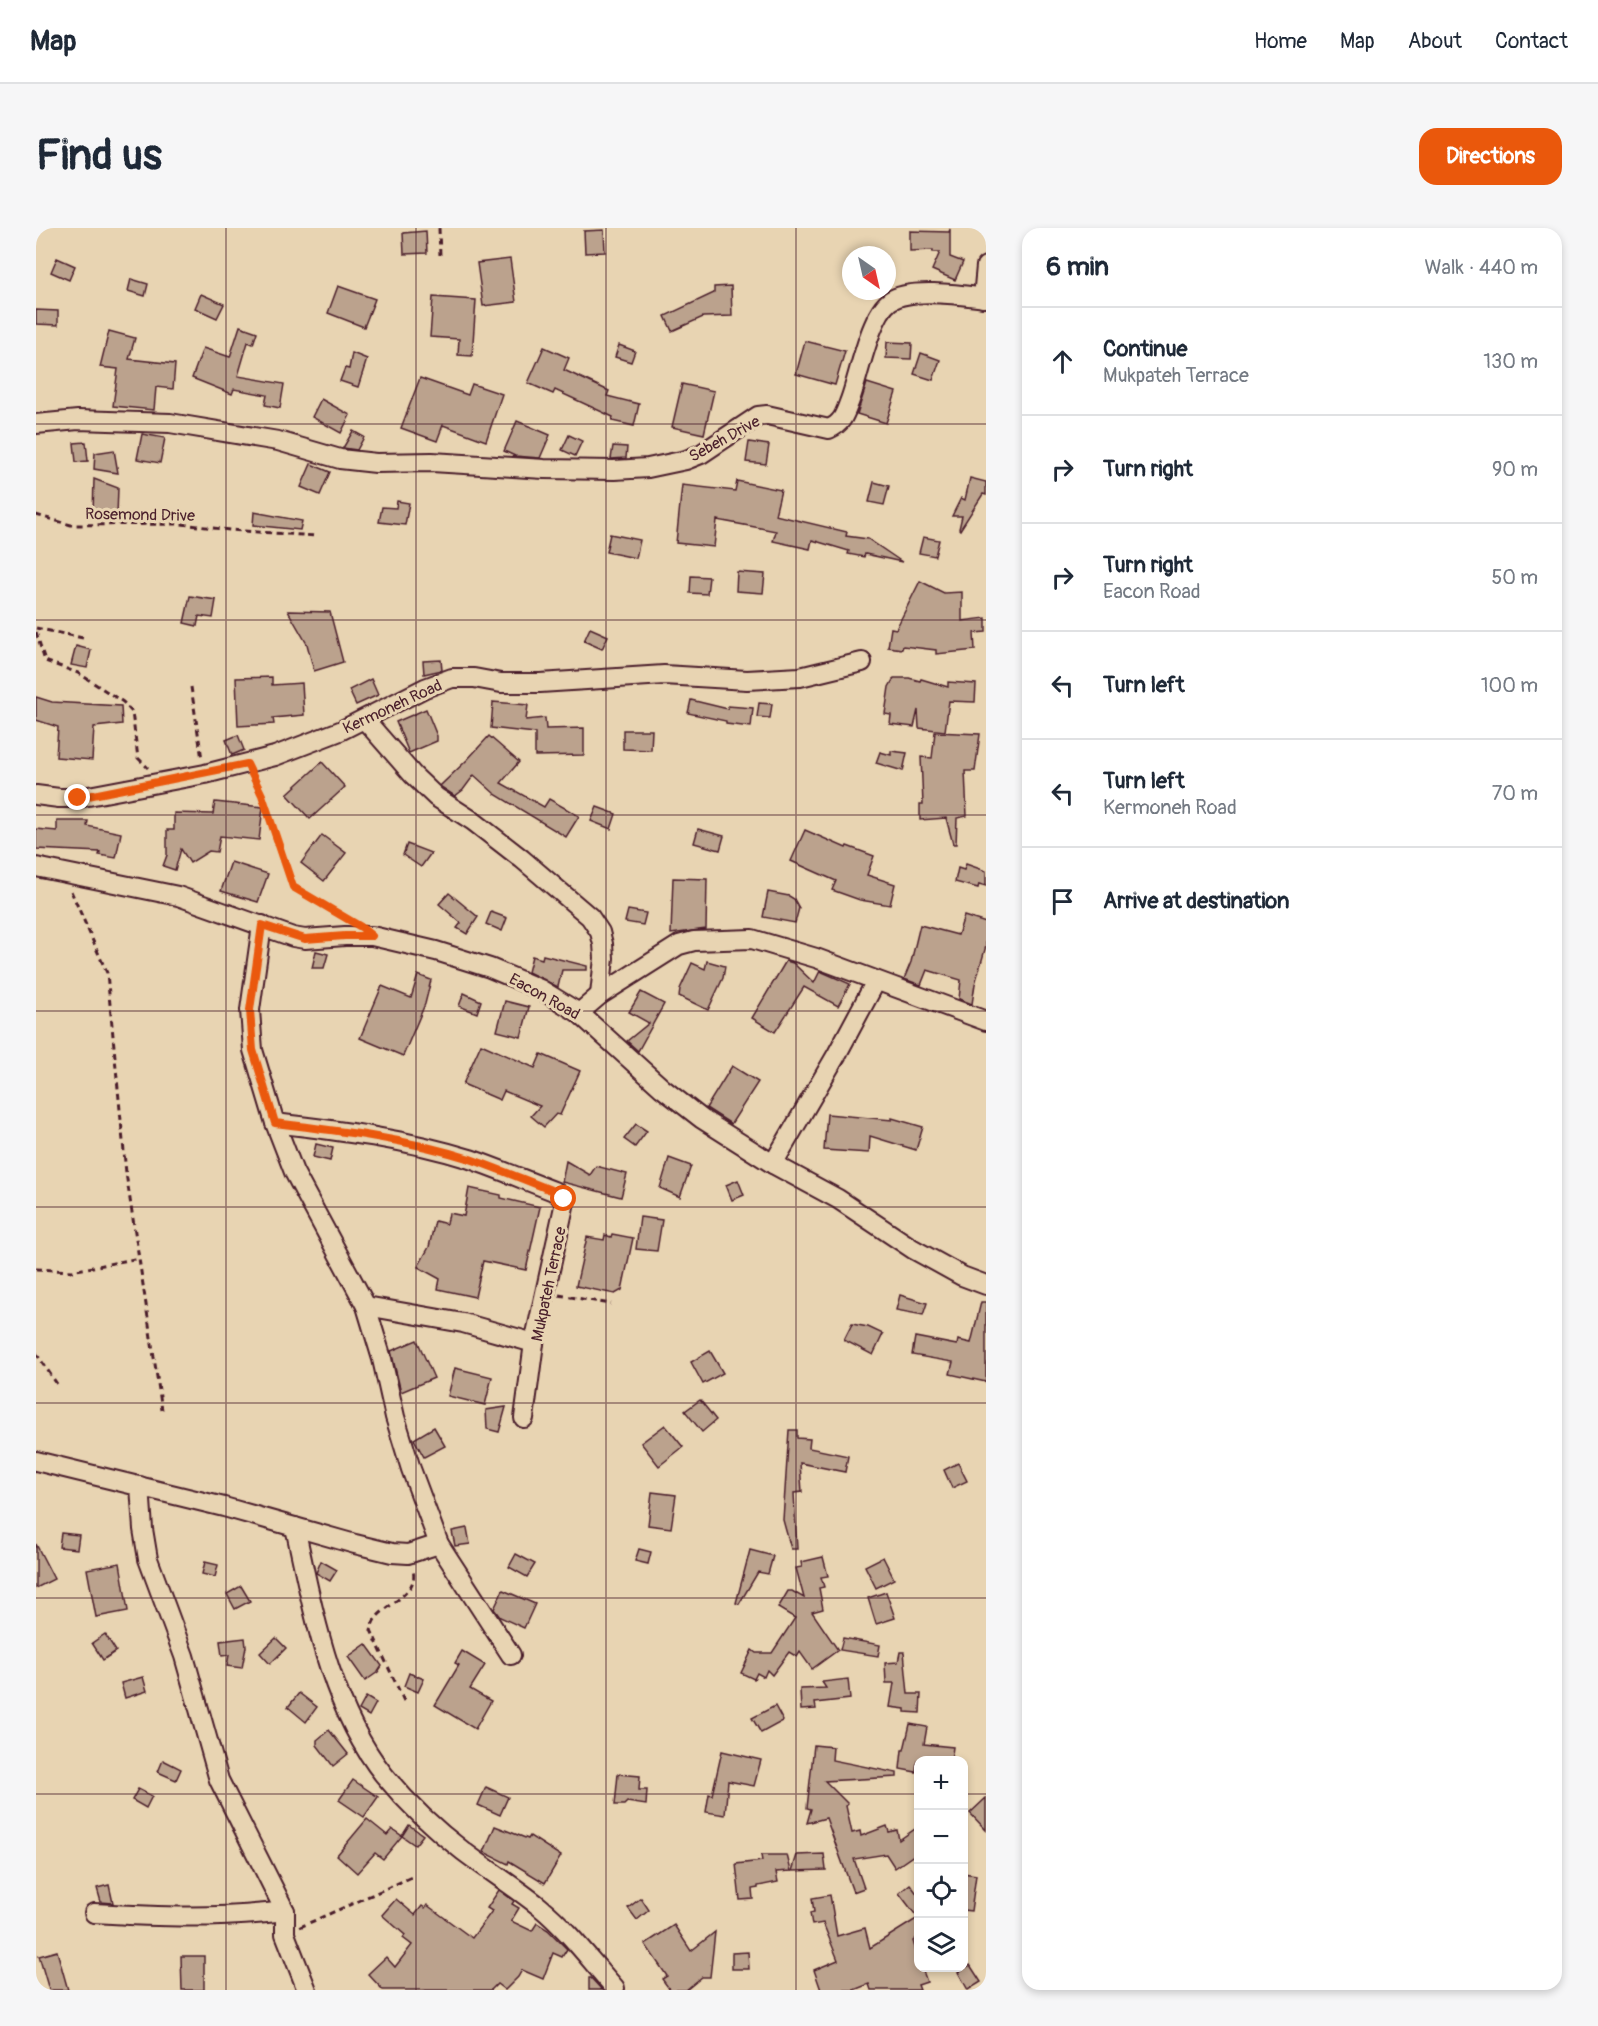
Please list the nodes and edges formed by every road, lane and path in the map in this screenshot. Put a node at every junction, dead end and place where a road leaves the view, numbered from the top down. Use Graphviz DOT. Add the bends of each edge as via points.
graph roads {
  1 [pos="439,228"];
  2 [pos="441,256"];
  3 [pos="986,266"];
  4 [pos="984,298"];
  5 [pos="36,424"];
  6 [pos="36,515"];
  7 [pos="316,536"];
  8 [pos="36,630"];
  9 [pos="83,638"];
  10 [pos="862,662"];
  11 [pos="191,687"];
  12 [pos="366,720"];
  13 [pos="247,764"];
  14 [pos="205,774"];
  15 [pos="161,782"];
  16 [pos="36,795"];
  17 [pos="36,867"];
  18 [pos="63,873"];
  19 [pos="262,925"];
  20 [pos="372,936"];
  21 [pos="876,981"];
  22 [pos="600,995"];
  23 [pos="579,1013"];
  24 [pos="986,1021"];
  25 [pos="275,1123"];
  26 [pos="773,1164"];
  27 [pos="139,1258"];
  28 [pos="36,1269"];
  29 [pos="986,1285"];
  30 [pos="546,1293"];
  31 [pos="611,1304"];
  32 [pos="366,1306"];
  33 [pos="534,1343"];
  34 [pos="36,1353"];
  35 [pos="57,1384"];
  36 [pos="162,1410"];
  37 [pos="524,1418"];
  38 [pos="36,1461"];
  39 [pos="140,1486"];
  40 [pos="295,1527"];
  41 [pos="439,1544"];
  42 [pos="408,1554"];
  43 [pos="511,1655"];
  44 [pos="404,1701"];
  45 [pos="414,1875"];
  46 [pos="285,1911"];
  47 [pos="94,1913"];
  48 [pos="285,1934"];
  49 [pos="615,1988"];
  50 [pos="307,1990"];
  1 -- 2 [label="path"];
  3 -- 4 [label="street"];
  4 -- 5 [label="street, Sebeh Drive" via="936,293 888,302 880,312 837,426 829,429 758,416 701,454 648,468 376,463 170,423 78,420"];
  6 -- 7 [label="path, Rosemond Drive" via="70,525 181,524"];
  8 -- 9 [label="path"];
  8 -- 15 [label="path" via="45,661 78,673 132,712 138,758"];
  10 -- 12 [label="street, Kermoneh Road" via="800,677 747,680 664,675 501,683 452,678"];
  11 -- 14 [label="path"];
  12 -- 13 [label="street, Kermoneh Road"];
  12 -- 22 [label="street" via="436,797 522,859 590,917 603,944"];
  13 -- 14 [label="street, Kermoneh Road"];
  13 -- 20 [label="path" via="262,795 293,887"];
  14 -- 15 [label="street, Kermoneh Road"];
  15 -- 16 [label="street, Kermoneh Road" via="78,798"];
  17 -- 18 [label="street, Eacon Road"];
  18 -- 19 [label="street, Eacon Road" via="178,896"];
  18 -- 27 [label="path" via="107,973 126,1173"];
  19 -- 20 [label="street, Eacon Road" via="305,939"];
  19 -- 25 [label="street" via="250,1010 253,1050"];
  20 -- 23 [label="street, Eacon Road" via="498,970"];
  21 -- 22 [label="street" via="752,939 694,941 664,953"];
  21 -- 24 [label="street"];
  21 -- 26 [label="street"];
  22 -- 23 [label="street"];
  23 -- 26 [label="street, Eacon Road" via="662,1088"];
  25 -- 30 [label="street, Mukpateh Terrace" via="406,1143 470,1159 556,1192 565,1202"];
  25 -- 32 [label="street" via="294,1172"];
  26 -- 29 [label="street, Eacon Road" via="838,1199 913,1249"];
  27 -- 28 [label="path" via="72,1271"];
  27 -- 36 [label="path"];
  30 -- 31 [label="path"];
  30 -- 33 [label="street, Mukpateh Terrace"];
  32 -- 33 [label="street" via="463,1323"];
  32 -- 41 [label="street" via="401,1438"];
  33 -- 37 [label="street, Mukpateh Terrace"];
  34 -- 35 [label="path"];
  38 -- 39 [label="street"];
  39 -- 40 [label="street"];
  39 -- 46 [label="street" via="148,1558 184,1656 219,1780"];
  40 -- 42 [label="street"];
  40 -- 49 [label="street" via="323,1647 339,1692 383,1774 436,1829 542,1908"];
  41 -- 42 [label="street"];
  41 -- 43 [label="street"];
  42 -- 44 [label="path" via="415,1578 411,1587 375,1619 371,1630"];
  45 -- 48 [label="path"];
  46 -- 47 [label="street" via="200,1917"];
  46 -- 48 [label="street"];
  48 -- 50 [label="street"];
}
